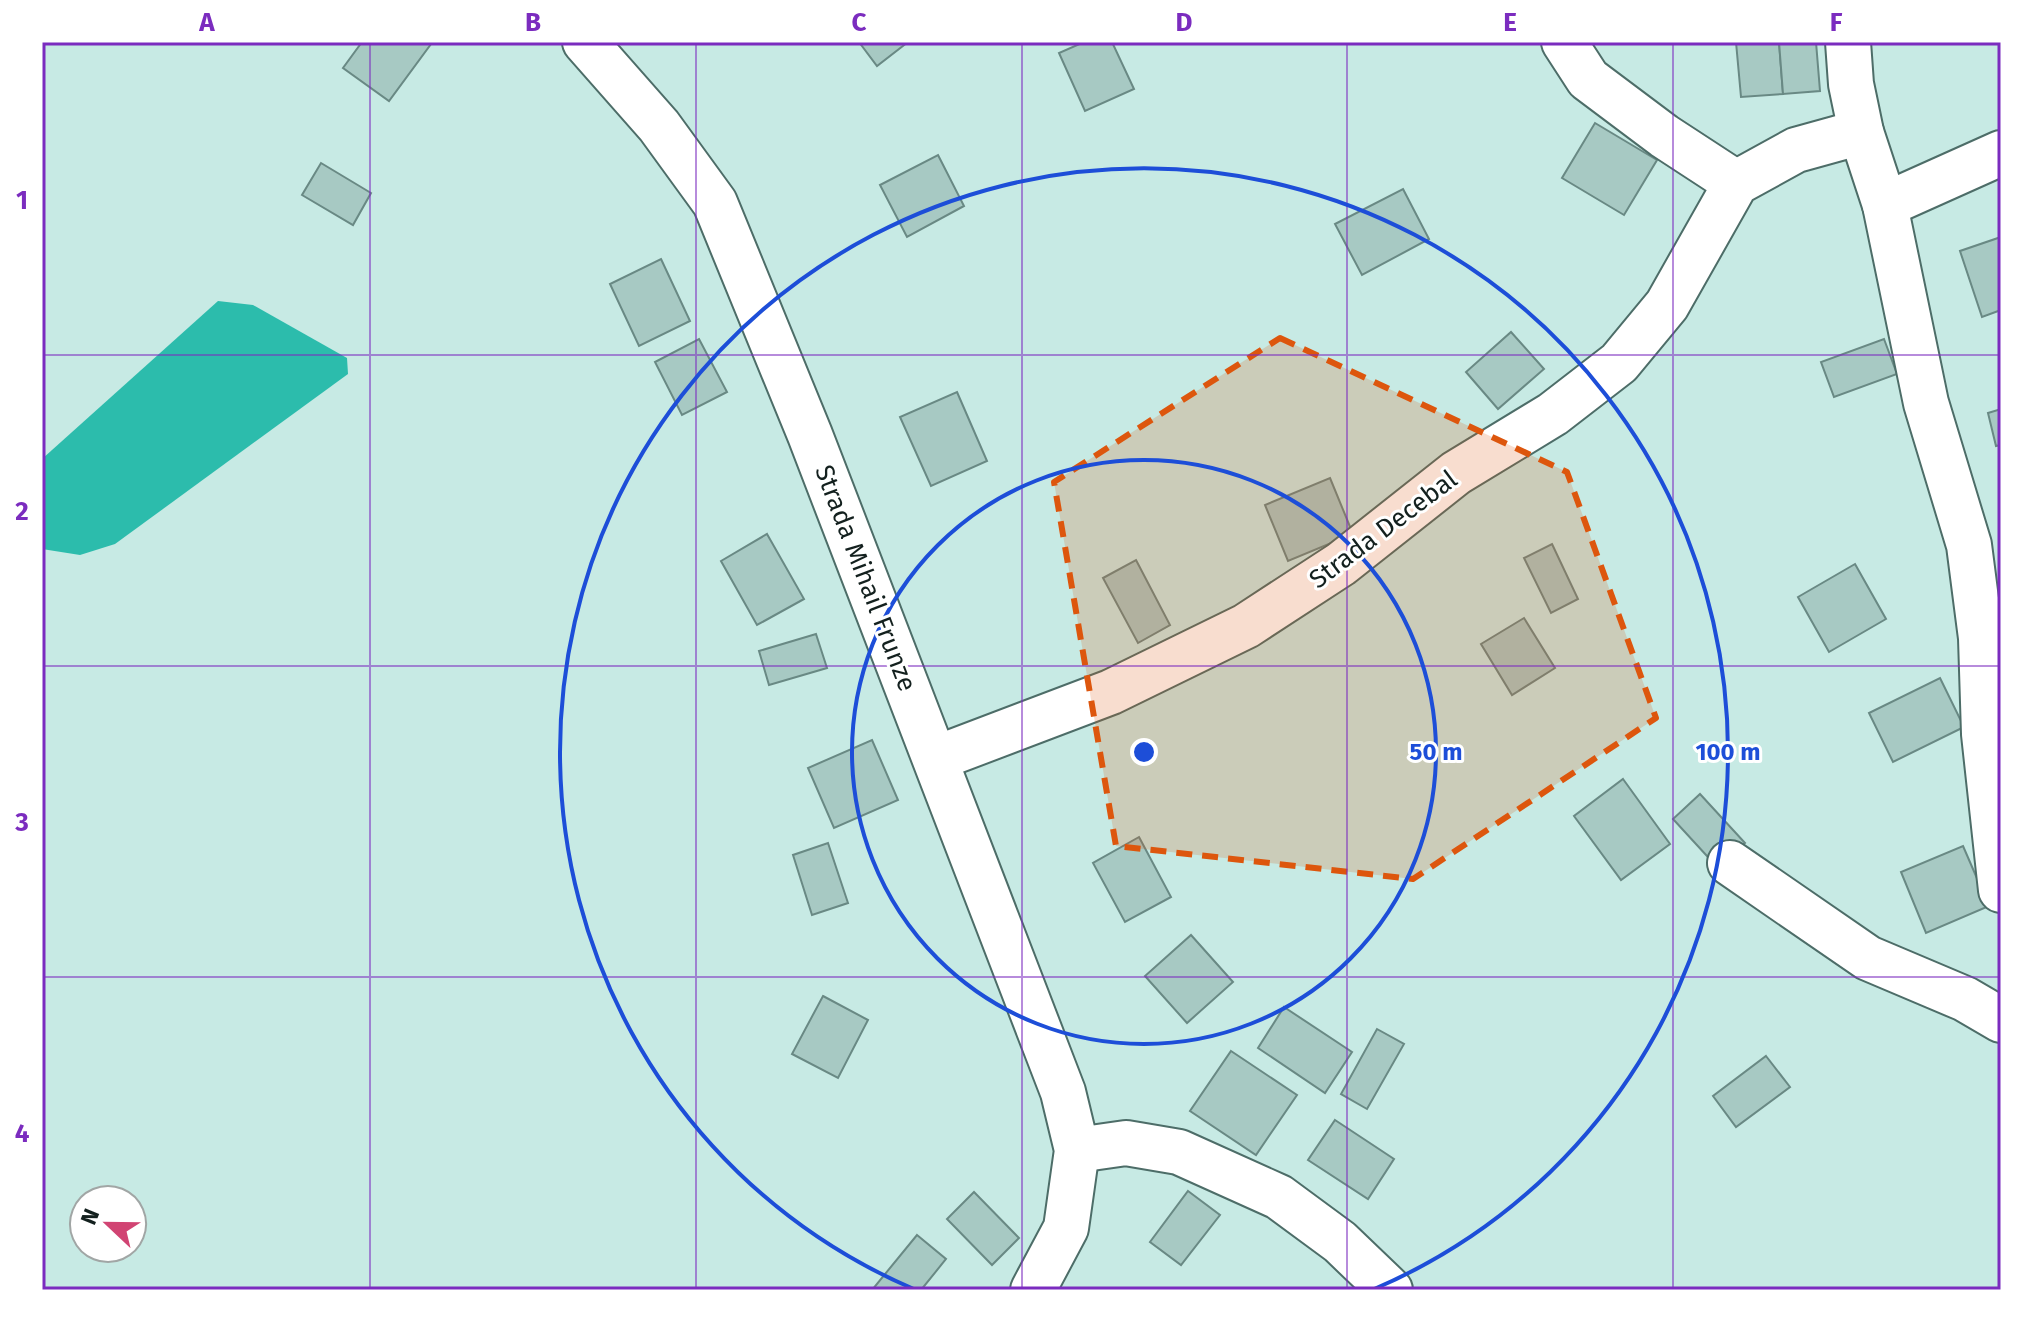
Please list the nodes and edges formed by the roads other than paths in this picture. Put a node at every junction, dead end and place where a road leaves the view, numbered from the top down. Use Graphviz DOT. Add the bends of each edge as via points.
graph roads {
  1 [pos="587,42"];
  2 [pos="1564,42"];
  3 [pos="1848,42"];
  4 [pos="1861,132"];
  5 [pos="2001,153"];
  6 [pos="1736,183"];
  7 [pos="1885,205"];
  8 [pos="937,758"];
  9 [pos="1730,863"];
  10 [pos="2001,890"];
  11 [pos="2001,1020"];
  12 [pos="1077,1150"];
  13 [pos="1033,1290"];
  14 [pos="1390,1290"];
  1 -- 8 [label="street, Strada Mihail Frunze" via="659,126 715,203"];
  2 -- 6 [label="street" via="1588,79"];
  3 -- 4 [label="street"];
  4 -- 6 [label="street" via="1796,150"];
  4 -- 7 [label="street"];
  5 -- 7 [label="street"];
  6 -- 8 [label="street, Strada Decebal" via="1667,305 1619,363 1553,414 1456,473 1341,564 1246,626 1111,692"];
  7 -- 10 [label="street" via="1926,403 1969,545"];
  8 -- 12 [label="street, Strada Mihail Frunze" via="1063,1092"];
  9 -- 11 [label="street" via="1868,958"];
  12 -- 13 [label="street" via="1066,1228"];
  12 -- 14 [label="street" via="1126,1143 1179,1152 1279,1197 1340,1242"];
}
